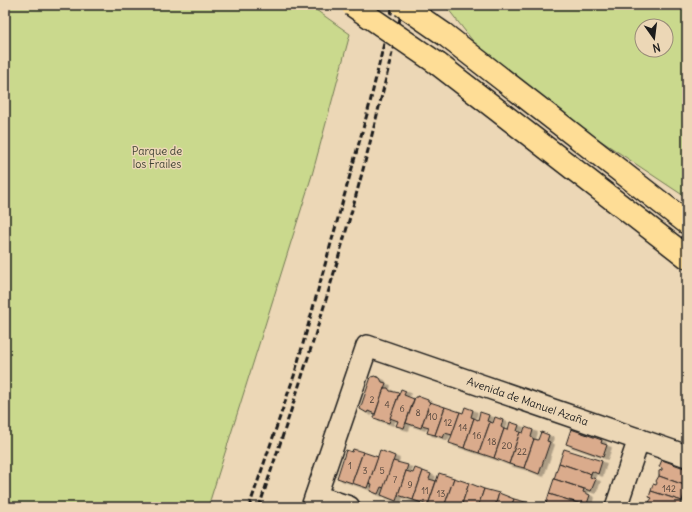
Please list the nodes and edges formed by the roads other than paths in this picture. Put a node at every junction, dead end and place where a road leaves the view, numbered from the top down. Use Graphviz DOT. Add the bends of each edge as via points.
graph roads {
  1 [pos="351,5"];
  2 [pos="402,5"];
  3 [pos="687,223"];
  4 [pos="687,257"];
  5 [pos="640,439"];
  6 [pos="687,456"];
  7 [pos="314,501"];
  8 [pos="349,507"];
  9 [pos="616,507"];
  1 -- 4 [label="highway, bridge" via="438,64"];
  2 -- 3 [label="highway, bridge" via="444,34"];
  5 -- 6 [label="street, Avenida de Manuel Azaña"];
  5 -- 7 [label="street, Avenida de Manuel Azaña" via="367,346"];
  5 -- 9 [label="street"];
  7 -- 8 [label="street"];
}
